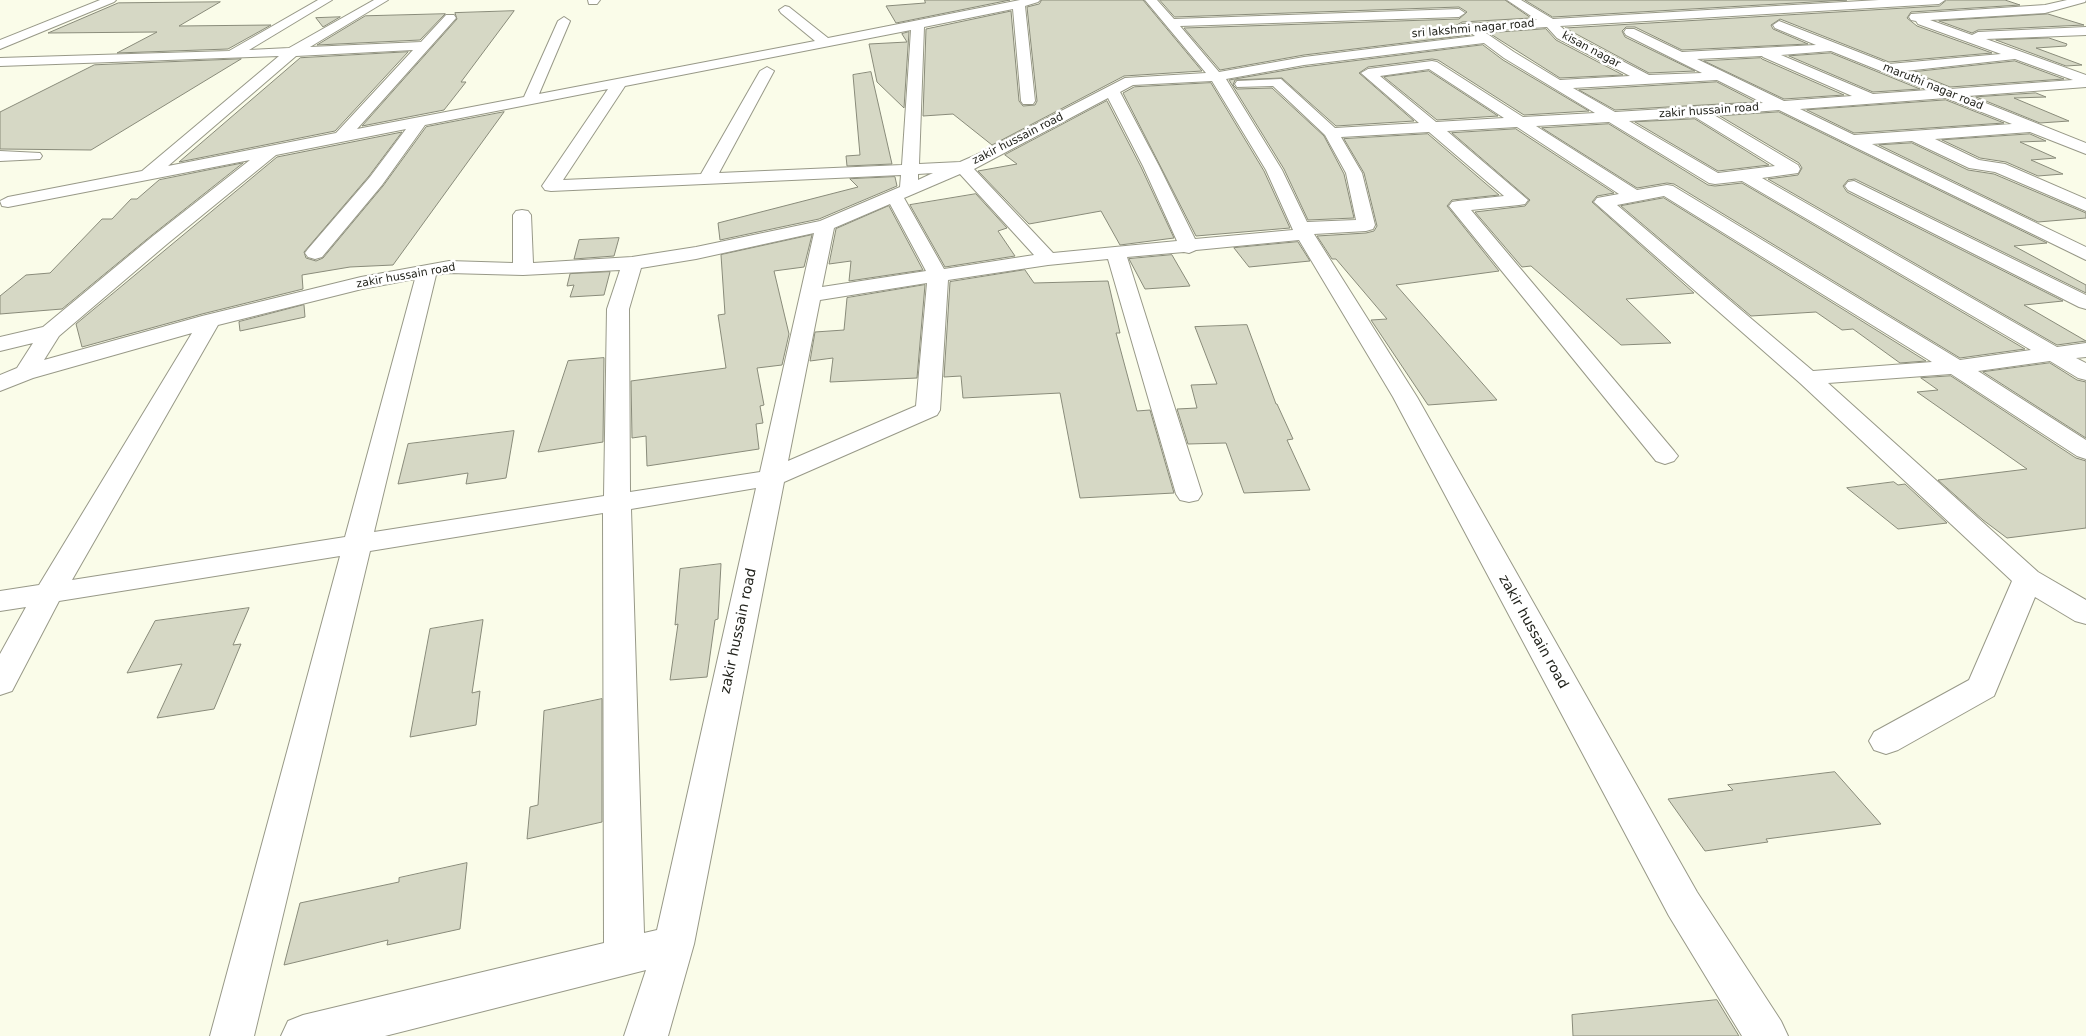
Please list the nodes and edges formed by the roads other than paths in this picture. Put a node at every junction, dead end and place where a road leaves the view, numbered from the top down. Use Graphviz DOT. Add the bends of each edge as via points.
graph roads {
  1 [pos="110,0"];
  2 [pos="326,0"];
  3 [pos="382,0"];
  4 [pos="1034,0"];
  5 [pos="1440,0"];
  6 [pos="1513,0"];
  7 [pos="1719,0"];
  8 [pos="1940,0"];
  9 [pos="1996,0"];
  10 [pos="2075,0"];
  11 [pos="1892,2"];
  12 [pos="1019,4"];
  13 [pos="1160,6"];
  14 [pos="1290,6"];
  15 [pos="1609,9"];
  16 [pos="2044,9"];
  17 [pos="785,10"];
  18 [pos="2031,11"];
  19 [pos="1459,13"];
  20 [pos="1744,13"];
  21 [pos="1941,16"];
  22 [pos="450,18"];
  23 [pos="1302,18"];
  24 [pos="1623,18"];
  25 [pos="564,21"];
  26 [pos="1549,22"];
  27 [pos="918,24"];
  28 [pos="1808,24"];
  29 [pos="2086,24"];
  30 [pos="1450,30"];
  31 [pos="1478,31"];
  32 [pos="1660,31"];
  33 [pos="2086,31"];
  34 [pos="2039,33"];
  35 [pos="1591,34"];
  36 [pos="1562,35"];
  37 [pos="1966,37"];
  38 [pos="826,42"];
  39 [pos="0,45"];
  40 [pos="424,46"];
  41 [pos="2077,46"];
  42 [pos="1833,48"];
  43 [pos="1762,51"];
  44 [pos="292,52"];
  45 [pos="231,54"];
  46 [pos="1680,56"];
  47 [pos="2019,56"];
  48 [pos="0,62"];
  49 [pos="1886,69"];
  50 [pos="1213,70"];
  51 [pos="767,71"];
  52 [pos="1721,75"];
  53 [pos="1647,79"];
  54 [pos="621,82"];
  55 [pos="2086,82"];
  56 [pos="1559,84"];
  57 [pos="1112,91"];
  58 [pos="1947,93"];
  59 [pos="530,99"];
  60 [pos="1872,99"];
  61 [pos="1028,101"];
  62 [pos="1784,107"];
  63 [pos="1698,112"];
  64 [pos="1611,117"];
  65 [pos="420,121"];
  66 [pos="1518,122"];
  67 [pos="1435,128"];
  68 [pos="2034,128"];
  69 [pos="1331,133"];
  70 [pos="342,136"];
  71 [pos="1916,136"];
  72 [pos="1852,140"];
  73 [pos="2086,149"];
  74 [pos="273,150"];
  75 [pos="0,156"];
  76 [pos="34,156"];
  77 [pos="963,167"];
  78 [pos="148,174"];
  79 [pos="1746,176"];
  80 [pos="707,179"];
  81 [pos="905,185"];
  82 [pos="1854,186"];
  83 [pos="1634,196"];
  84 [pos="8,202"];
  85 [pos="2086,206"];
  86 [pos="522,215"];
  87 [pos="825,225"];
  88 [pos="1303,231"];
  89 [pos="1188,247"];
  90 [pos="314,253"];
  91 [pos="1116,254"];
  92 [pos="2086,254"];
  93 [pos="1048,259"];
  94 [pos="632,263"];
  95 [pos="523,270"];
  96 [pos="428,271"];
  97 [pos="938,276"];
  98 [pos="809,295"];
  99 [pos="2086,303"];
  100 [pos="210,321"];
  101 [pos="51,332"];
  102 [pos="0,344"];
  103 [pos="2086,350"];
  104 [pos="2051,353"];
  105 [pos="1956,367"];
  106 [pos="25,373"];
  107 [pos="2086,373"];
  108 [pos="1808,378"];
  109 [pos="0,384"];
  110 [pos="2086,451"];
  111 [pos="1665,456"];
  112 [pos="772,478"];
  113 [pos="1189,494"];
  114 [pos="617,502"];
  115 [pos="358,543"];
  116 [pos="2028,579"];
  117 [pos="49,593"];
  118 [pos="0,601"];
  119 [pos="2086,614"];
  120 [pos="0,683"];
  121 [pos="1886,741"];
  122 [pos="674,944"];
  123 [pos="624,956"];
  124 [pos="232,1036"];
  125 [pos="303,1036"];
  126 [pos="646,1036"];
  127 [pos="1766,1036"];
  1 -- 39 [label="street"];
  2 -- 45 [label="street"];
  3 -- 44 [label="street"];
  4 -- 12 [label="street"];
  5 -- 19 [label="street"];
  6 -- 26 [label="street, kisan nagar"];
  7 -- 20 [label="street"];
  8 -- 11 [label="street, sri lakshmi nagar road"];
  9 -- 18 [label="street"];
  10 -- 16 [label="street"];
  11 -- 20 [label="street, sri lakshmi nagar road"];
  11 -- 21 [label="street"];
  12 -- 27 [label="street"];
  12 -- 61 [label="street"];
  13 -- 23 [label="street"];
  13 -- 50 [label="street, zakir hussain road"];
  14 -- 23 [label="street"];
  15 -- 24 [label="street"];
  16 -- 18 [label="street"];
  16 -- 29 [label="street"];
  17 -- 38 [label="street"];
  18 -- 21 [label="street"];
  19 -- 23 [label="street"];
  19 -- 31 [label="street"];
  20 -- 24 [label="street, sri lakshmi nagar road"];
  21 -- 37 [label="street" via="1907,17"];
  22 -- 40 [label="street"];
  24 -- 26 [label="street, sri lakshmi nagar road"];
  25 -- 59 [label="street"];
  26 -- 31 [label="street, sri lakshmi nagar road"];
  26 -- 36 [label="street, kisan nagar"];
  27 -- 38 [label="street"];
  27 -- 81 [label="street"];
  28 -- 42 [label="street, maruthi nagar road" via="1774,26"];
  30 -- 31 [label="street, sri lakshmi nagar road"];
  31 -- 50 [label="street" via="1304,61"];
  31 -- 56 [label="street"];
  32 -- 46 [label="street" via="1626,32"];
  33 -- 34 [label="street"];
  34 -- 37 [label="street"];
  34 -- 41 [label="street"];
  35 -- 36 [label="street"];
  36 -- 53 [label="street, kisan nagar"];
  37 -- 47 [label="street"];
  38 -- 54 [label="street"];
  40 -- 44 [label="street"];
  40 -- 70 [label="street"];
  42 -- 43 [label="street"];
  42 -- 49 [label="street, maruthi nagar road"];
  43 -- 46 [label="street"];
  43 -- 60 [label="street"];
  44 -- 45 [label="street"];
  44 -- 78 [label="street"];
  45 -- 48 [label="street"];
  46 -- 52 [label="street"];
  47 -- 49 [label="street"];
  47 -- 55 [label="street"];
  49 -- 58 [label="street, maruthi nagar road"];
  50 -- 57 [label="street, zakir hussain road" via="1130,81"];
  50 -- 69 [label="street, zakir hussain road" via="1276,82"];
  50 -- 88 [label="street, zakir hussain road" via="1274,170"];
  51 -- 80 [label="street"];
  52 -- 53 [label="street"];
  52 -- 62 [label="street"];
  53 -- 56 [label="street"];
  54 -- 59 [label="street"];
  54 -- 80 [label="street" via="551,186"];
  55 -- 58 [label="street, zakir hussain road"];
  56 -- 64 [label="street"];
  57 -- 77 [label="street, zakir hussain road"];
  57 -- 89 [label="street"];
  58 -- 60 [label="street, zakir hussain road"];
  58 -- 68 [label="street, maruthi nagar road"];
  59 -- 65 [label="street"];
  60 -- 62 [label="street, zakir hussain road"];
  62 -- 63 [label="street, zakir hussain road"];
  62 -- 72 [label="street"];
  63 -- 64 [label="street, zakir hussain road"];
  63 -- 79 [label="street" via="1792,170"];
  64 -- 66 [label="street, zakir hussain road"];
  64 -- 79 [label="street" via="1715,179"];
  65 -- 70 [label="street"];
  65 -- 90 [label="street" via="376,180"];
  66 -- 67 [label="street, zakir hussain road"];
  66 -- 67 [label="street" via="1432,65 1368,72"];
  66 -- 83 [label="street"];
  67 -- 69 [label="street, zakir hussain road"];
  67 -- 111 [label="street" via="1519,200 1458,206"];
  68 -- 71 [label="street"];
  68 -- 73 [label="street, maruthi nagar road"];
  69 -- 88 [label="street, zakir hussain road" via="1354,173 1366,225"];
  70 -- 74 [label="street"];
  71 -- 72 [label="street"];
  71 -- 85 [label="street" via="1974,164 1999,168"];
  72 -- 92 [label="street"];
  74 -- 78 [label="street"];
  74 -- 101 [label="street"];
  75 -- 76 [label="street"];
  77 -- 81 [label="street, zakir hussain road"];
  77 -- 93 [label="street"];
  78 -- 84 [label="street"];
  79 -- 104 [label="street"];
  80 -- 81 [label="street"];
  81 -- 87 [label="street, zakir hussain road"];
  81 -- 97 [label="street"];
  82 -- 99 [label="street"];
  83 -- 105 [label="street" via="1667,190"];
  83 -- 108 [label="street" via="1603,202"];
  86 -- 95 [label="street"];
  87 -- 94 [label="street, zakir hussain road" via="696,253"];
  87 -- 98 [label="street, zakir hussain road"];
  88 -- 89 [label="street"];
  88 -- 127 [label="street, zakir hussain road" via="1405,397 1683,904"];
  89 -- 91 [label="street"];
  91 -- 93 [label="street"];
  91 -- 113 [label="street"];
  93 -- 97 [label="street"];
  94 -- 95 [label="street, zakir hussain road"];
  94 -- 114 [label="street" via="618,309"];
  95 -- 96 [label="street, zakir hussain road" via="449,267"];
  96 -- 100 [label="street, zakir hussain road" via="361,283"];
  96 -- 115 [label="street"];
  97 -- 98 [label="street"];
  97 -- 112 [label="street" via="928,410"];
  98 -- 112 [label="street, zakir hussain road"];
  100 -- 106 [label="street, zakir hussain road"];
  100 -- 117 [label="street"];
  101 -- 102 [label="street"];
  101 -- 106 [label="street"];
  103 -- 104 [label="street"];
  104 -- 105 [label="street"];
  104 -- 107 [label="street"];
  105 -- 108 [label="street"];
  105 -- 110 [label="street"];
  106 -- 109 [label="street, zakir hussain road"];
  108 -- 116 [label="street"];
  112 -- 114 [label="street"];
  112 -- 122 [label="street, zakir hussain road"];
  114 -- 115 [label="street"];
  114 -- 123 [label="street"];
  115 -- 117 [label="street"];
  115 -- 124 [label="street"];
  116 -- 119 [label="street"];
  116 -- 121 [label="street" via="1982,688"];
  117 -- 118 [label="street"];
  117 -- 120 [label="street"];
  122 -- 123 [label="street"];
  122 -- 126 [label="street, zakir hussain road"];
  123 -- 125 [label="street"];
}
